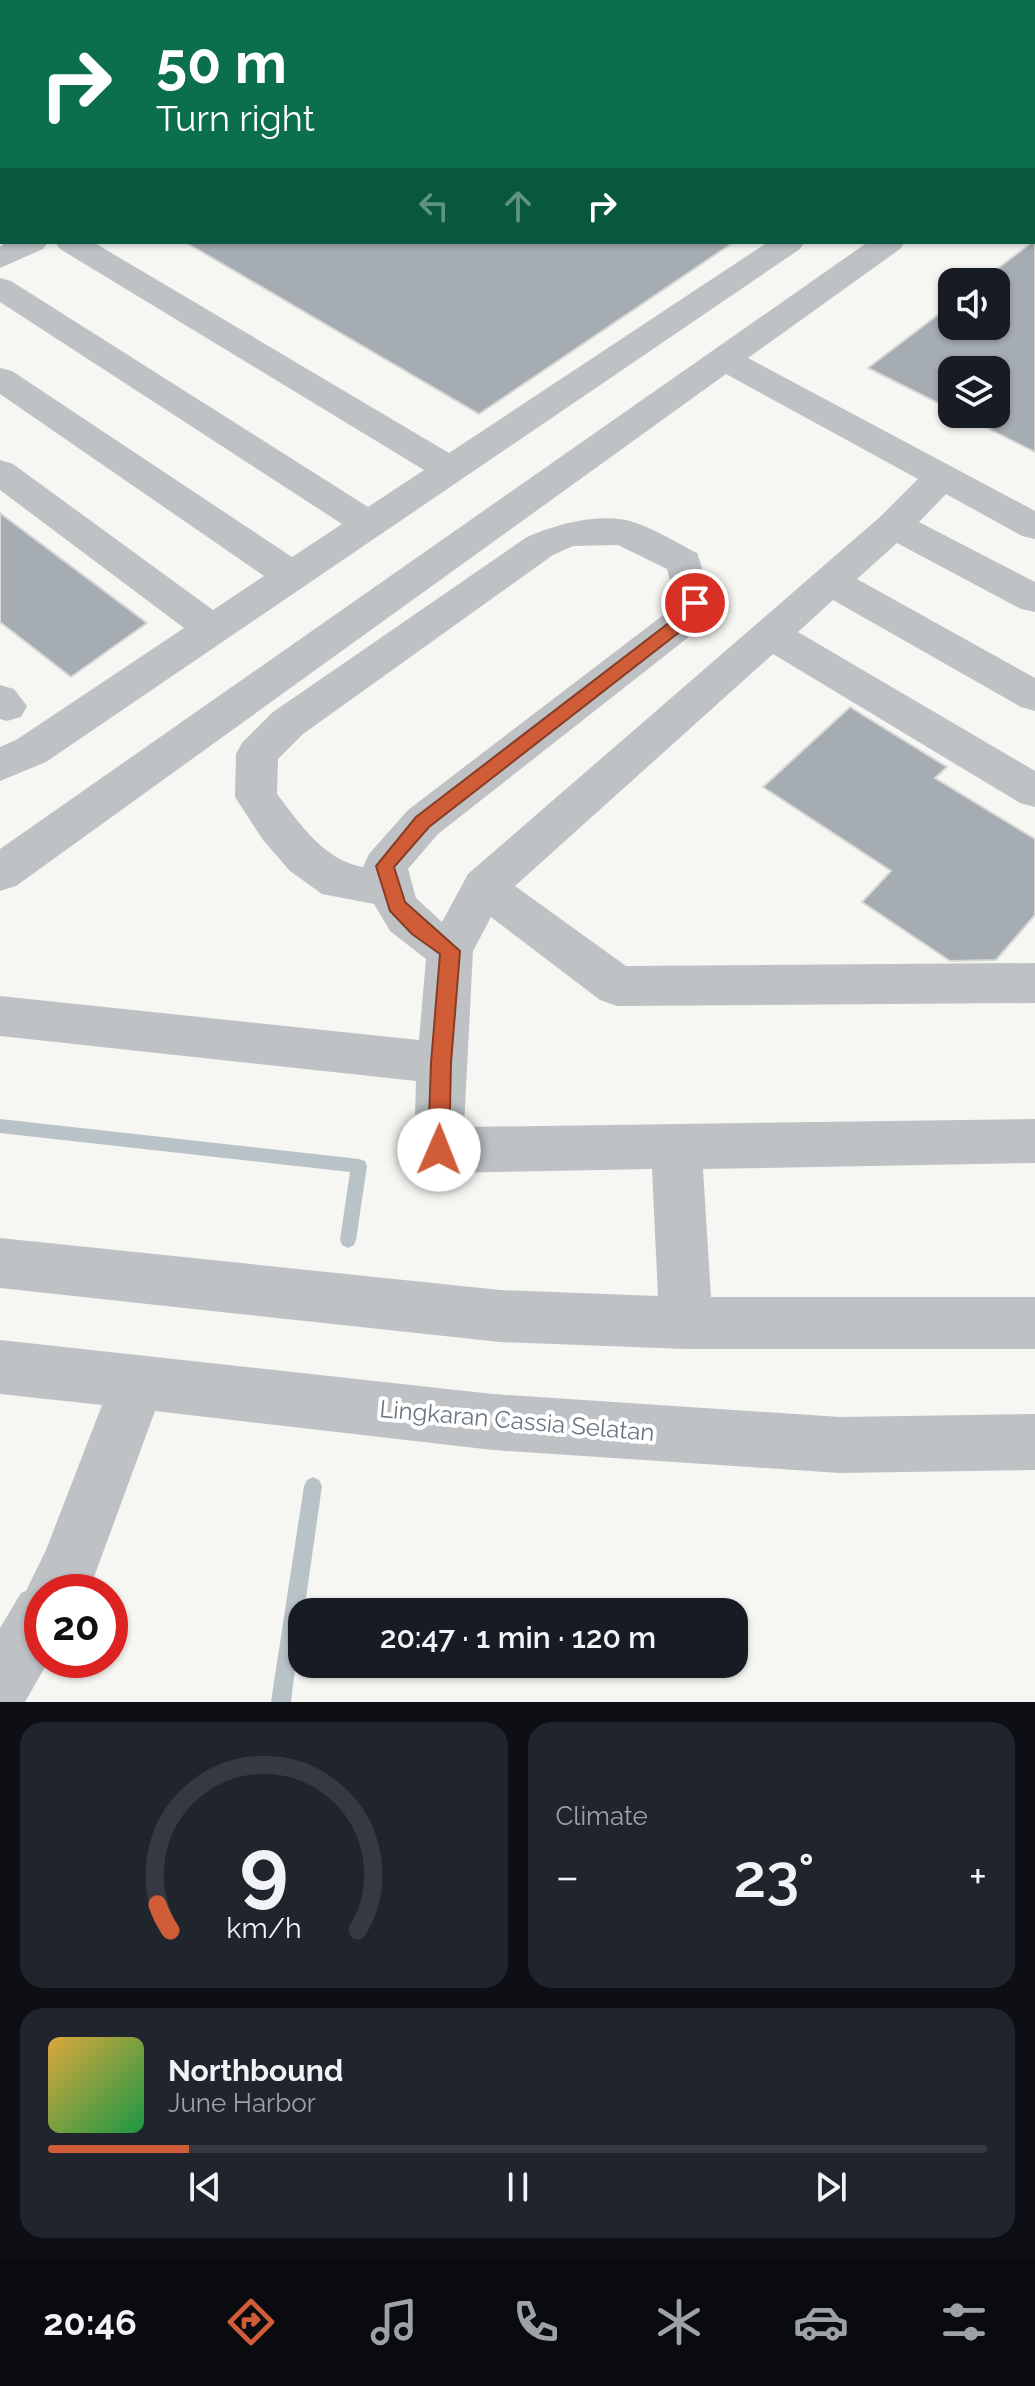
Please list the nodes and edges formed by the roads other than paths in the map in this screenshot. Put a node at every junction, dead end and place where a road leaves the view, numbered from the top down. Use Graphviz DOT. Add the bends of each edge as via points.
graph roads {
  1 [pos="28,244"];
  2 [pos="74,244"];
  3 [pos="786,244"];
  4 [pos="886,244"];
  5 [pos="0,258"];
  6 [pos="0,288"];
  7 [pos="724,359"];
  8 [pos="0,378"];
  9 [pos="451,470"];
  10 [pos="0,472"];
  11 [pos="942,477"];
  12 [pos="369,524"];
  13 [pos="894,525"];
  14 [pos="1035,527"];
  15 [pos="292,576"];
  16 [pos="828,580"];
  17 [pos="1035,599"];
  18 [pos="212,629"];
  19 [pos="769,633"];
  20 [pos="1035,696"];
  21 [pos="0,765"];
  22 [pos="1035,791"];
  23 [pos="0,873"];
  24 [pos="484,887"];
  25 [pos="392,889"];
  26 [pos="450,951"];
  27 [pos="1035,983"];
  28 [pos="0,1016"];
  29 [pos="441,1063"];
  30 [pos="1035,1141"];
  31 [pos="676,1146"];
  32 [pos="0,1263"];
  33 [pos="686,1323"];
  34 [pos="1035,1323"];
  35 [pos="0,1367"];
  36 [pos="138,1382"];
  37 [pos="1035,1442"];
  38 [pos="65,1574"];
  39 [pos="24,1645"];
  40 [pos="0,1686"];
  1 -- 5 [label="street"];
  2 -- 9 [label="street"];
  3 -- 9 [label="street"];
  4 -- 7 [label="street"];
  6 -- 12 [label="street"];
  7 -- 11 [label="street"];
  7 -- 23 [label="street"];
  8 -- 15 [label="street"];
  9 -- 12 [label="street"];
  10 -- 18 [label="street"];
  11 -- 13 [label="street"];
  11 -- 14 [label="street"];
  12 -- 15 [label="street"];
  13 -- 16 [label="street"];
  13 -- 17 [label="street"];
  15 -- 18 [label="street"];
  16 -- 19 [label="street"];
  16 -- 20 [label="street"];
  18 -- 21 [label="street" via="31,751"];
  19 -- 22 [label="street"];
  19 -- 24 [label="street"];
  24 -- 26 [label="street"];
  24 -- 27 [label="street" via="617,986"];
  25 -- 25 [label="street" via="338,881 306,859 256,797 257,754 288,723 540,546 568,534 624,532 684,562 695,603 676,626 423,822 385,866"];
  25 -- 26 [label="street" via="397,906"];
  26 -- 29 [label="street"];
  28 -- 29 [label="street"];
  29 -- 31 [label="street" via="439,1150"];
  30 -- 31 [label="street"];
  31 -- 33 [label="street"];
  32 -- 33 [label="street" via="500,1316"];
  33 -- 34 [label="street"];
  35 -- 36 [label="street, Lingkaran Cassia Selatan"];
  36 -- 37 [label="street, Lingkaran Cassia Selatan" via="493,1422 824,1444"];
  36 -- 38 [label="street"];
  39 -- 40 [label="street"];
}
